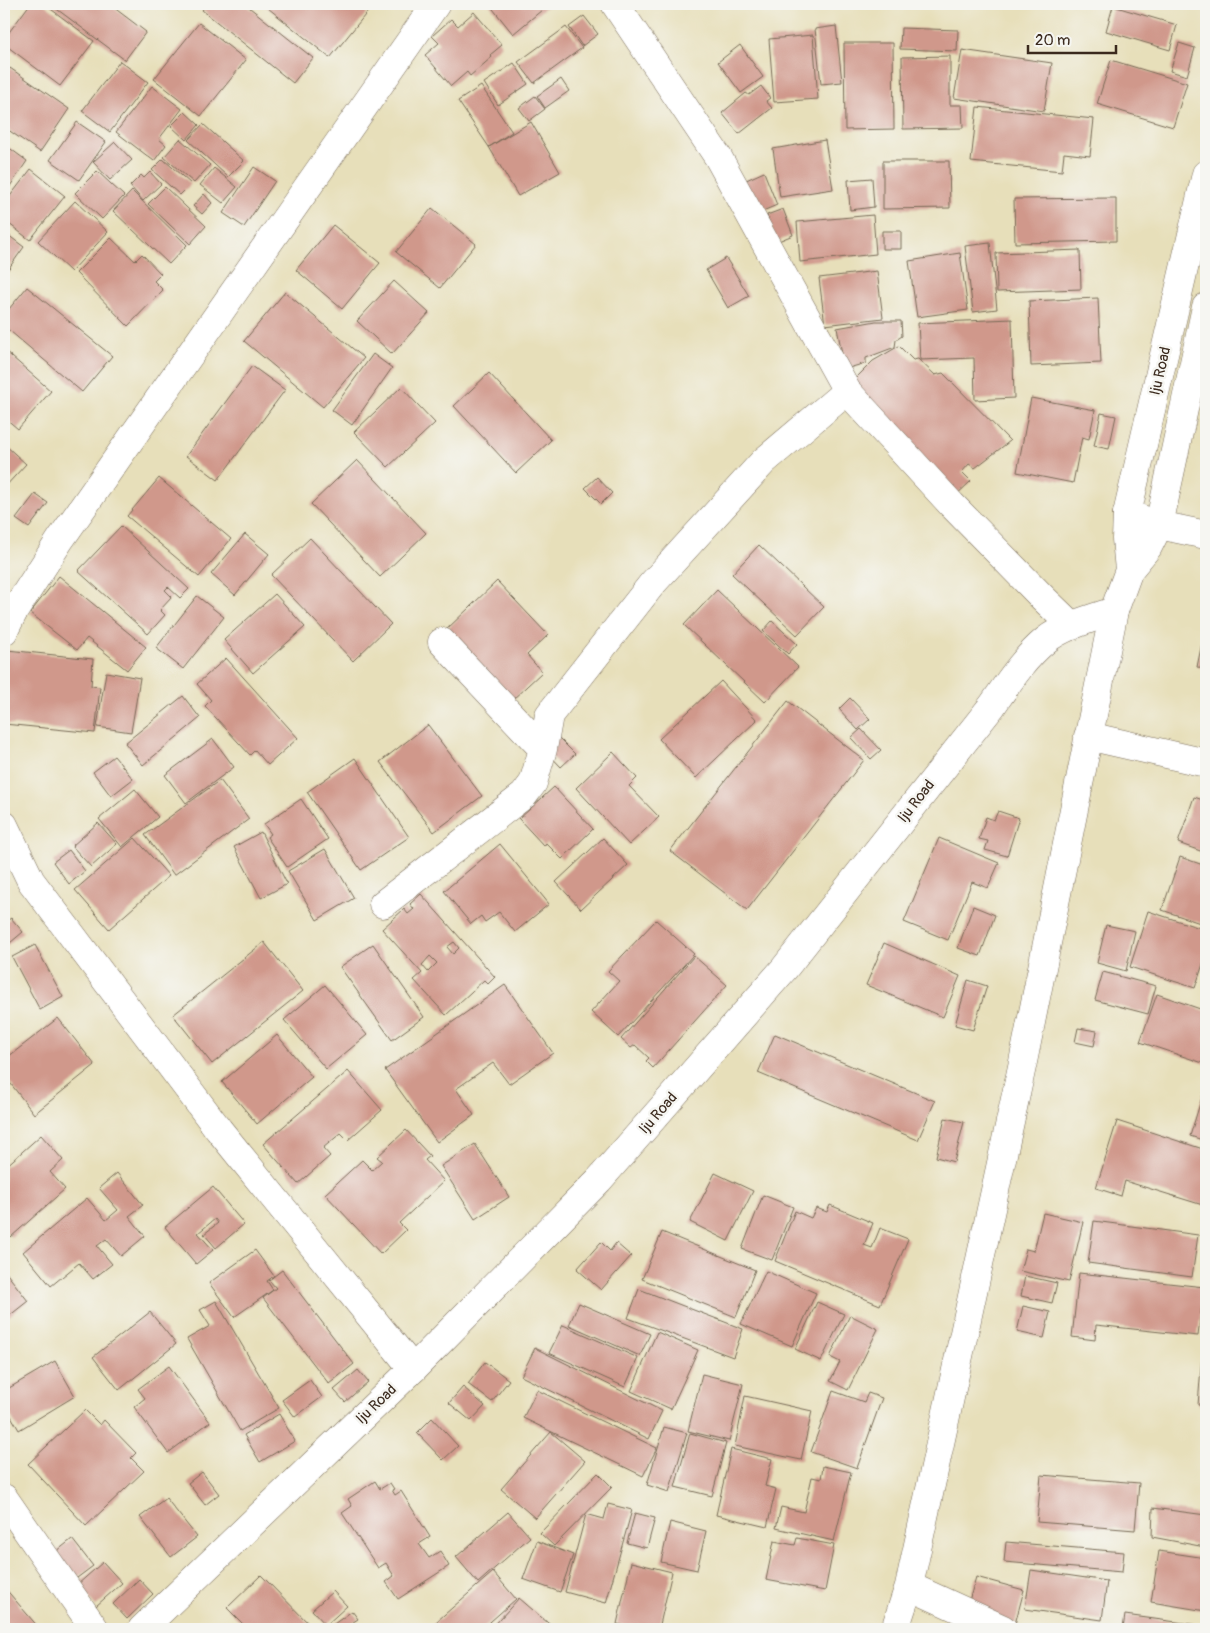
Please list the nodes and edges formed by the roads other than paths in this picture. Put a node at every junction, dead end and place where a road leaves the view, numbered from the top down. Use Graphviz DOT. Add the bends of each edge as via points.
graph roads {
  1 [pos="436,4"];
  2 [pos="615,4"];
  3 [pos="1206,174"];
  4 [pos="1205,320"];
  5 [pos="847,390"];
  6 [pos="1127,514"];
  7 [pos="1159,525"];
  8 [pos="1206,535"];
  9 [pos="1129,570"];
  10 [pos="1114,611"];
  11 [pos="1072,626"];
  12 [pos="4,632"];
  13 [pos="442,642"];
  14 [pos="1088,736"];
  15 [pos="543,749"];
  16 [pos="1206,763"];
  17 [pos="4,825"];
  18 [pos="382,904"];
  19 [pos="413,1369"];
  20 [pos="4,1498"];
  21 [pos="909,1586"];
  22 [pos="95,1629"];
  23 [pos="142,1629"];
  24 [pos="895,1629"];
  25 [pos="1003,1629"];
  1 -- 12 [label="street" via="60,540"];
  2 -- 5 [label="street" via="718,157"];
  3 -- 6 [label="street, Iju Road"];
  4 -- 7 [label="street, Iju Road"];
  5 -- 11 [label="street" via="952,505"];
  5 -- 15 [label="street" via="764,461 652,584 549,715"];
  6 -- 7 [label="street"];
  6 -- 9 [label="street, Iju Road"];
  7 -- 8 [label="street"];
  7 -- 9 [label="street, Iju Road" via="1148,547"];
  9 -- 10 [label="street, Iju Road"];
  10 -- 11 [label="street, Iju Road"];
  10 -- 14 [label="street"];
  11 -- 19 [label="street, Iju Road" via="1047,639 1021,665 784,969 599,1180"];
  13 -- 15 [label="street"];
  14 -- 16 [label="street"];
  14 -- 21 [label="street" via="1023,1062"];
  15 -- 18 [label="street" via="533,783 524,795"];
  17 -- 19 [label="street" via="31,881 72,936 219,1130"];
  19 -- 23 [label="street, Iju Road"];
  20 -- 22 [label="street"];
  21 -- 24 [label="street"];
  21 -- 25 [label="street"];
}
